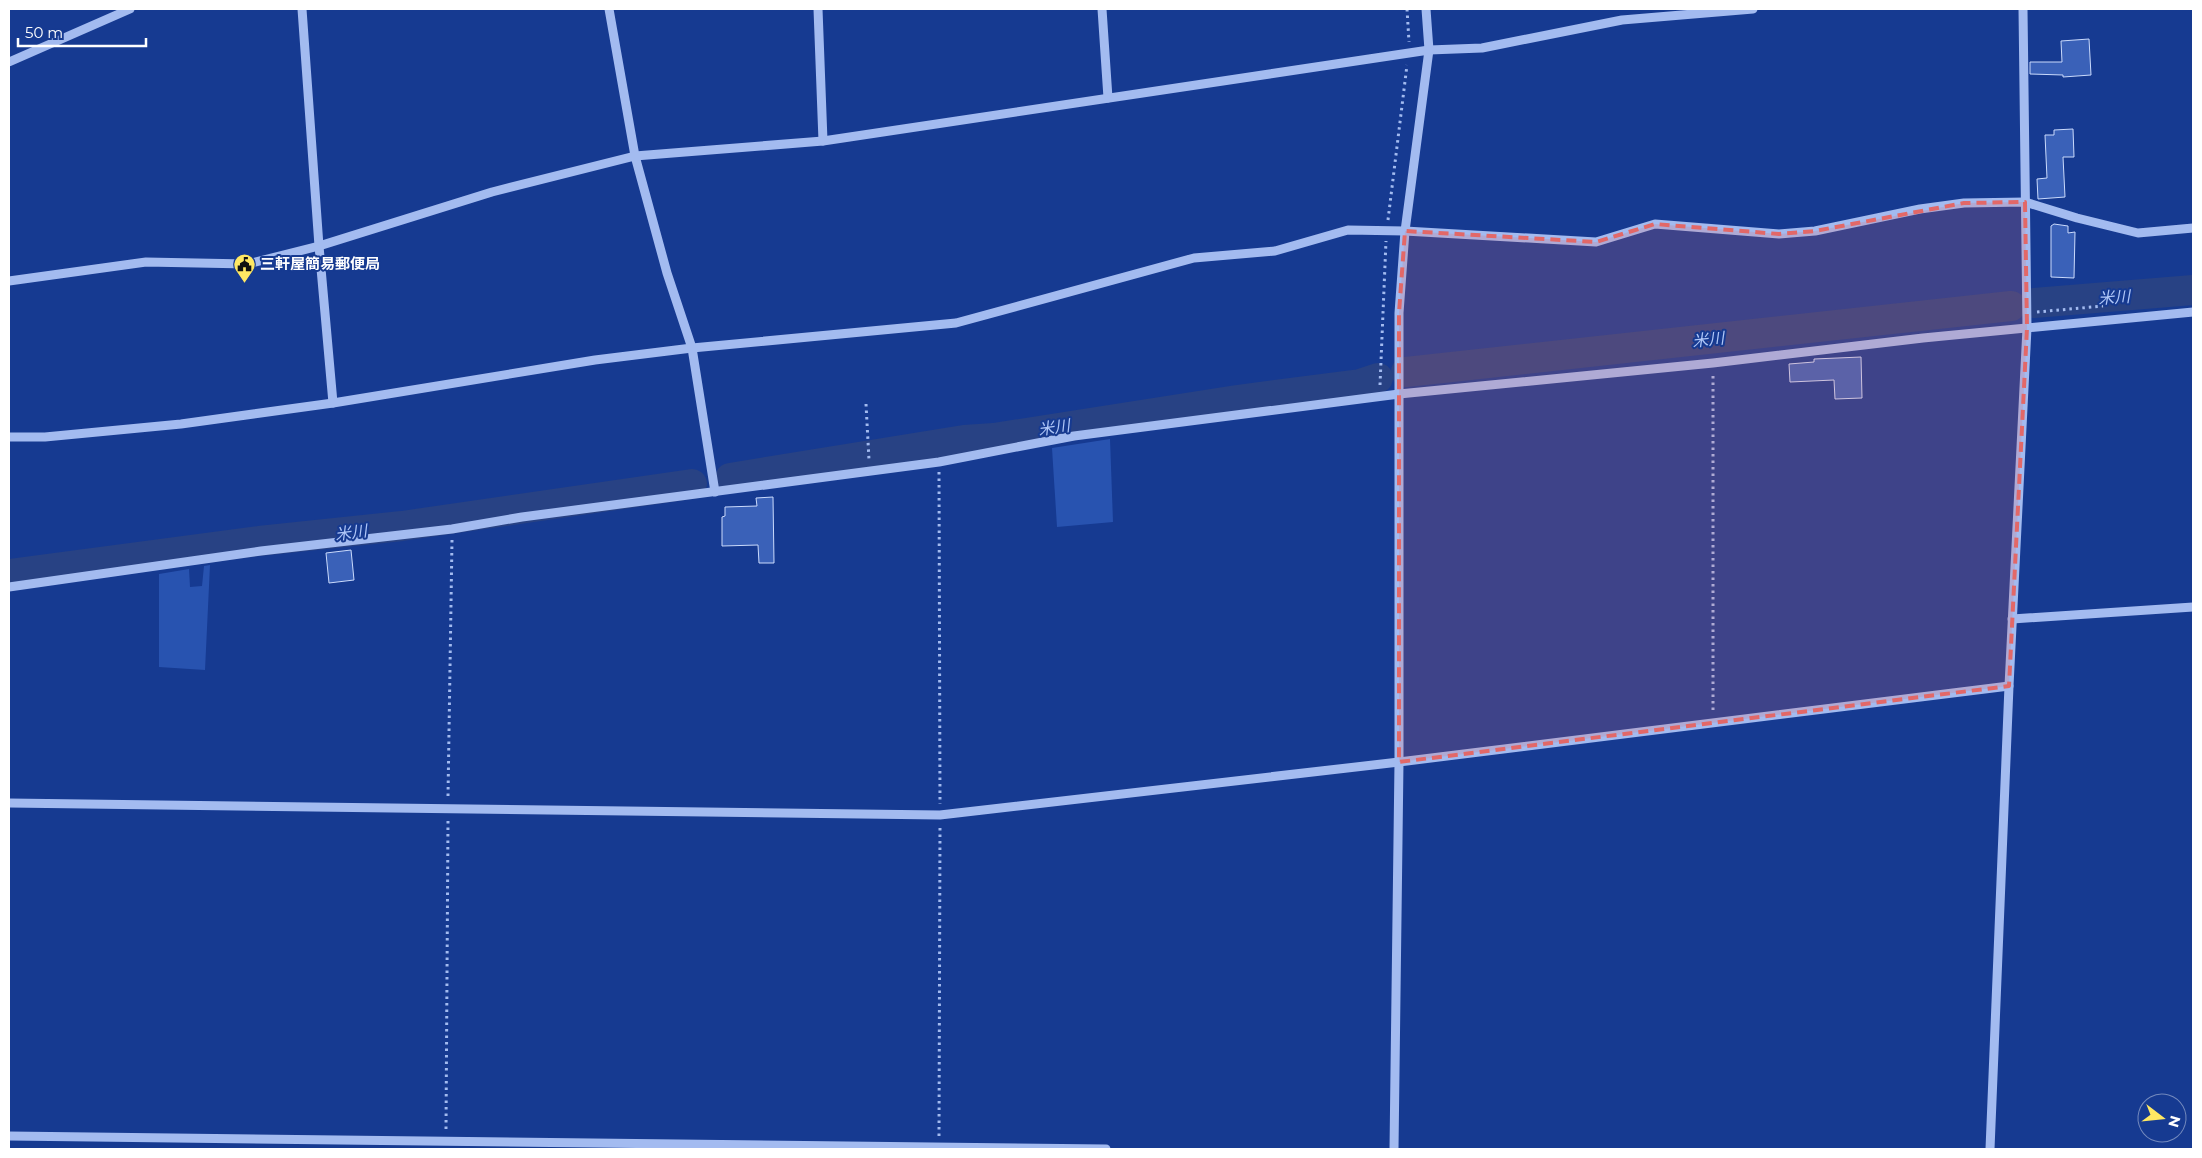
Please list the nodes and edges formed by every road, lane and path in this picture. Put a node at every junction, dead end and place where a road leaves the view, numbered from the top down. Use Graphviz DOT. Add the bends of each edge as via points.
graph roads {
  1 [pos="130,9"];
  2 [pos="302,9"];
  3 [pos="609,9"];
  4 [pos="818,9"];
  5 [pos="1102,9"];
  6 [pos="1407,9"];
  7 [pos="1426,9"];
  8 [pos="1753,9"];
  9 [pos="2023,9"];
  10 [pos="1428,50"];
  11 [pos="1408,53"];
  12 [pos="9,62"];
  13 [pos="1108,98"];
  14 [pos="823,141"];
  15 [pos="636,156"];
  16 [pos="2024,202"];
  17 [pos="2193,228"];
  18 [pos="1387,230"];
  19 [pos="1405,231"];
  20 [pos="319,246"];
  21 [pos="9,281"];
  22 [pos="2193,312"];
  23 [pos="2027,328"];
  24 [pos="692,348"];
  25 [pos="1713,363"];
  26 [pos="1376,391"];
  27 [pos="1399,394"];
  28 [pos="334,403"];
  29 [pos="866,404"];
  30 [pos="9,437"];
  31 [pos="868,451"];
  32 [pos="939,462"];
  33 [pos="715,492"];
  34 [pos="452,529"];
  35 [pos="9,588"];
  36 [pos="2193,607"];
  37 [pos="2012,619"];
  38 [pos="2009,686"];
  39 [pos="1713,723"];
  40 [pos="1399,762"];
  41 [pos="9,803"];
  42 [pos="448,810"];
  43 [pos="940,815"];
  44 [pos="9,1136"];
  45 [pos="446,1140"];
  46 [pos="939,1146"];
  47 [pos="1106,1149"];
  48 [pos="1394,1149"];
  49 [pos="1990,1149"];
  1 -- 12 [label="street"];
  2 -- 20 [label="street"];
  3 -- 15 [label="street"];
  4 -- 14 [label="street"];
  5 -- 13 [label="street"];
  6 -- 11 [label="path"];
  7 -- 10 [label="street"];
  8 -- 10 [label="street" via="1622,20 1482,48"];
  9 -- 16 [label="street"];
  10 -- 11 [label="street"];
  10 -- 19 [label="street"];
  11 -- 13 [label="street"];
  11 -- 18 [label="path"];
  13 -- 14 [label="street"];
  14 -- 15 [label="street"];
  15 -- 20 [label="street" via="492,192"];
  15 -- 24 [label="street" via="667,273"];
  16 -- 17 [label="street" via="2138,233"];
  16 -- 19 [label="street" via="1964,203 1814,231 1779,234 1655,224 1596,242"];
  16 -- 23 [label="street"];
  18 -- 19 [label="street"];
  18 -- 24 [label="street" via="1348,230 1276,251 1194,258 956,323"];
  18 -- 26 [label="path" via="1382,381"];
  19 -- 27 [label="street" via="1398,313"];
  20 -- 21 [label="street" via="248,264 146,262"];
  20 -- 28 [label="street"];
  22 -- 23 [label="street"];
  23 -- 25 [label="street"];
  23 -- 37 [label="street"];
  24 -- 28 [label="street" via="595,360"];
  24 -- 33 [label="street"];
  25 -- 27 [label="street"];
  25 -- 39 [label="path"];
  27 -- 32 [label="street" via="1074,436"];
  27 -- 40 [label="street"];
  28 -- 30 [label="street" via="181,424 45,437"];
  29 -- 31 [label="path"];
  32 -- 33 [label="street"];
  32 -- 43 [label="path"];
  33 -- 34 [label="street"];
  34 -- 35 [label="street" via="261,550"];
  34 -- 42 [label="path"];
  36 -- 37 [label="street"];
  37 -- 38 [label="street"];
  38 -- 39 [label="street"];
  38 -- 49 [label="street"];
  39 -- 40 [label="street"];
  40 -- 43 [label="street"];
  40 -- 48 [label="street"];
  41 -- 42 [label="street"];
  42 -- 43 [label="street"];
  42 -- 45 [label="path"];
  43 -- 46 [label="path"];
  44 -- 45 [label="street"];
  45 -- 46 [label="street"];
  46 -- 47 [label="street"];
}
